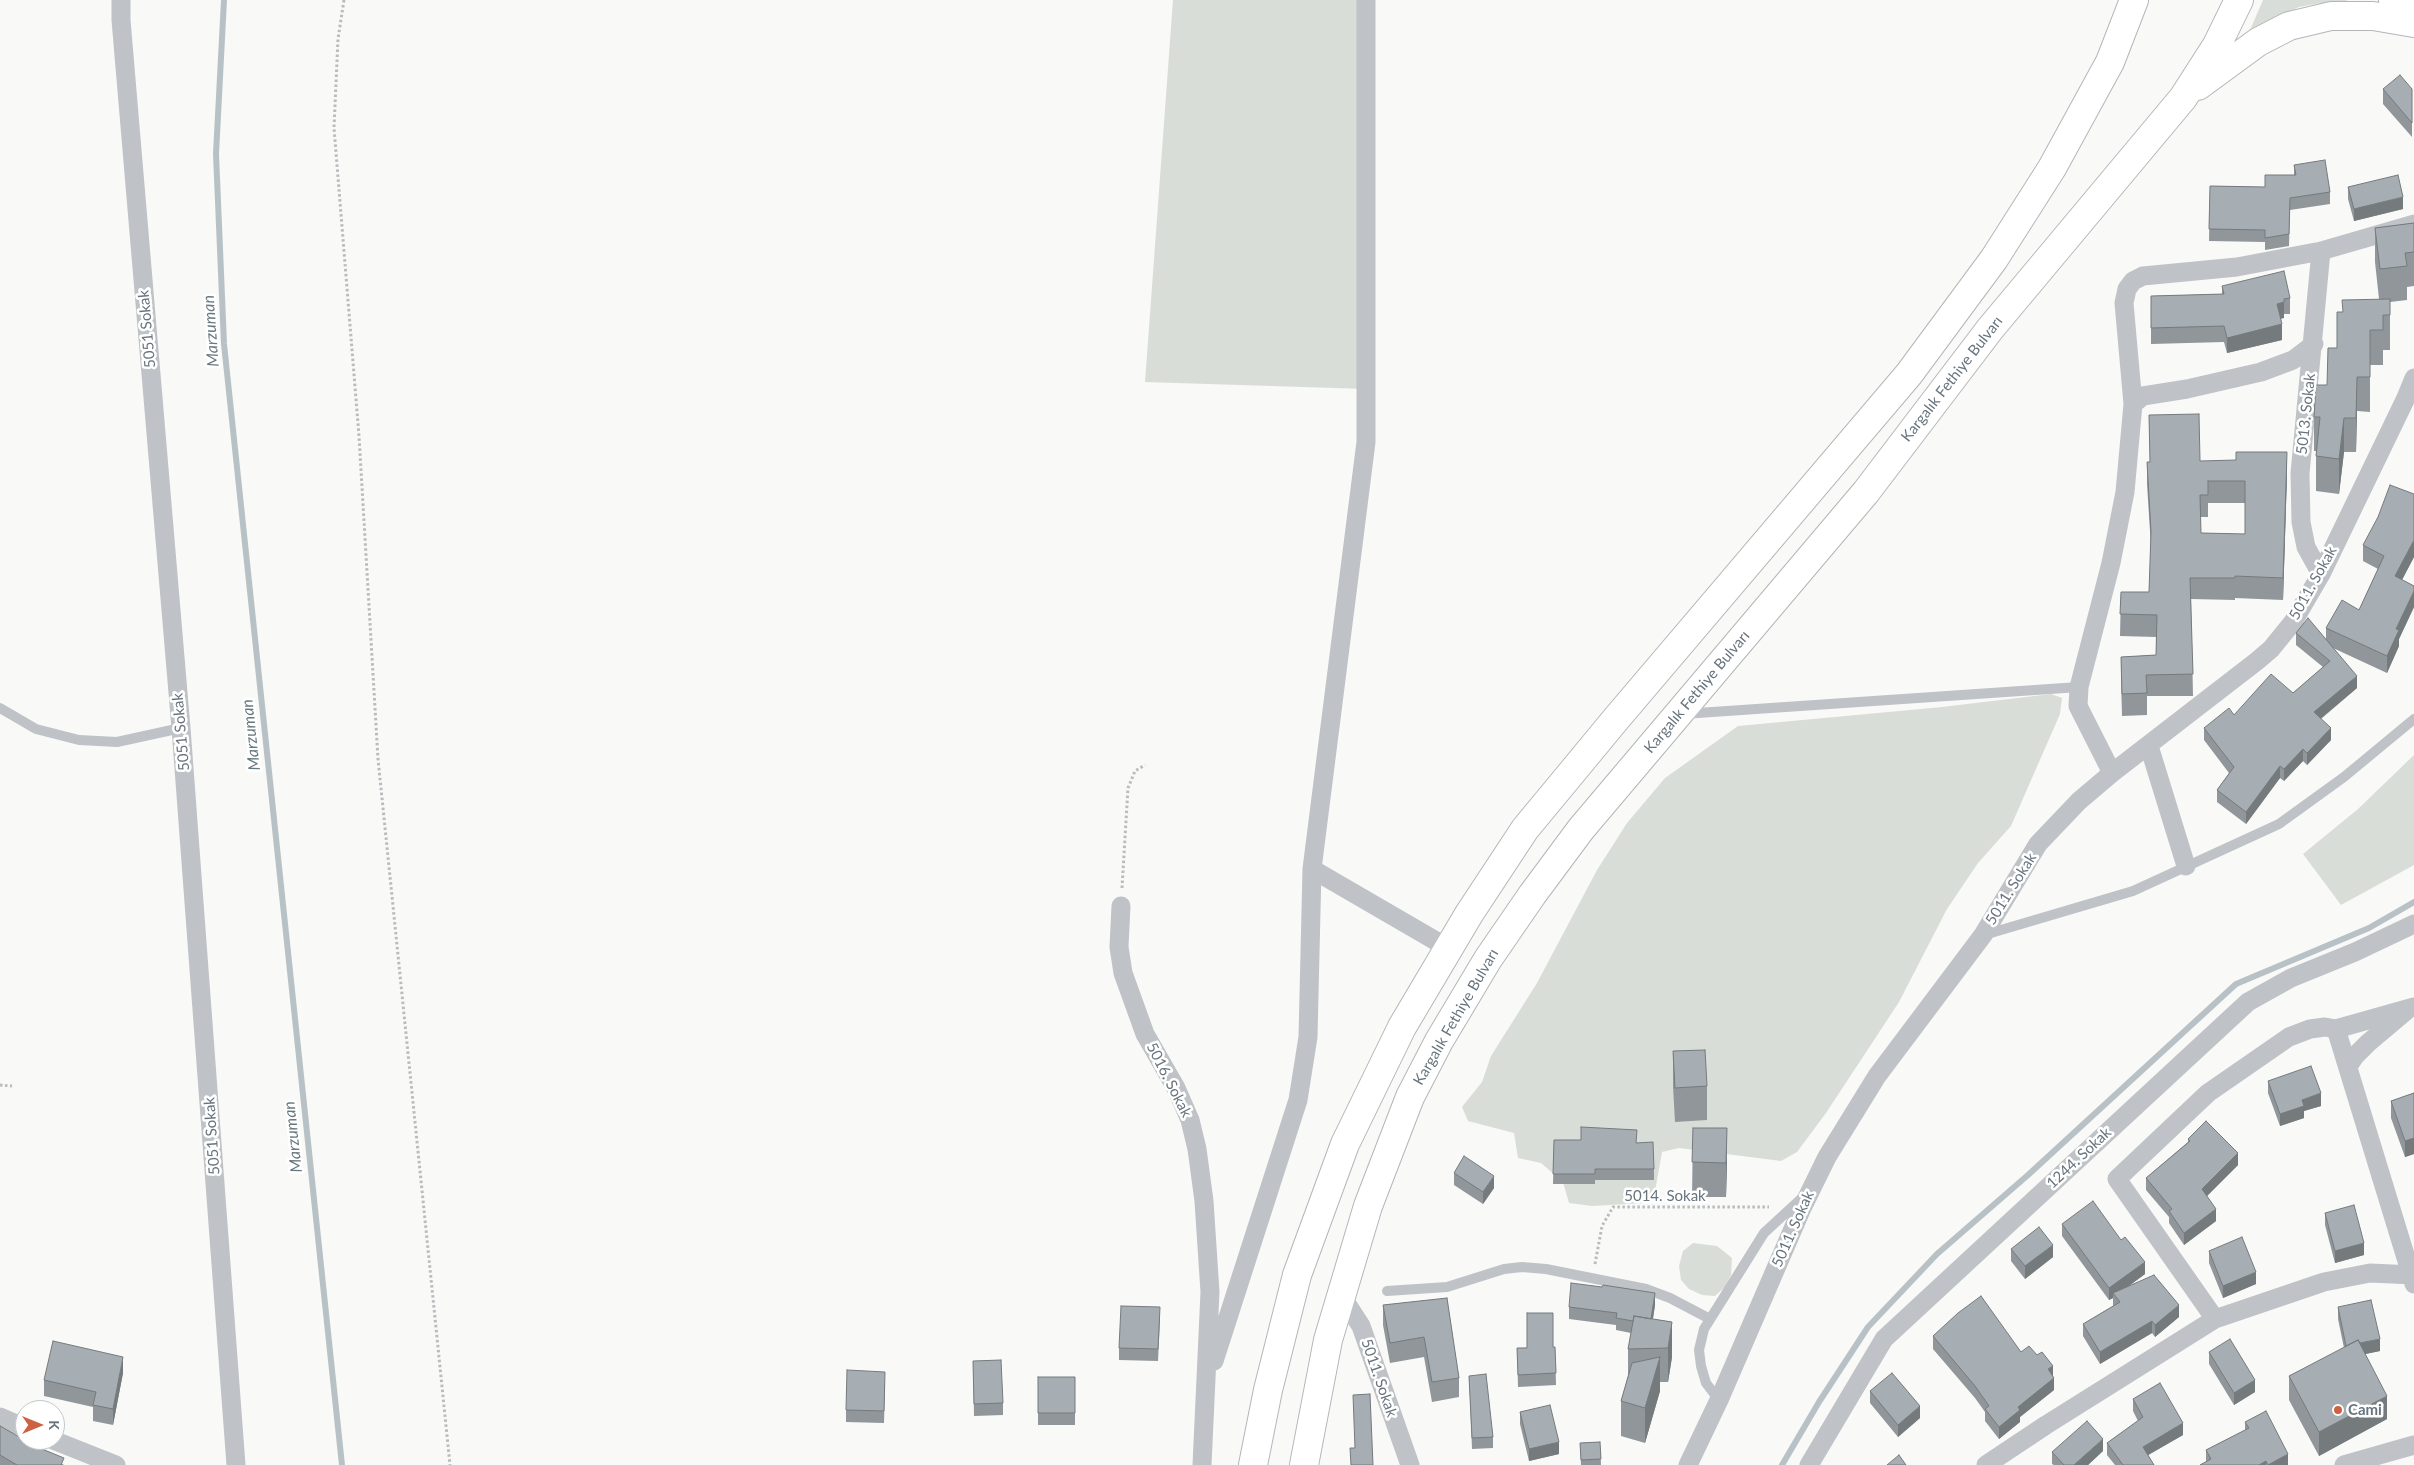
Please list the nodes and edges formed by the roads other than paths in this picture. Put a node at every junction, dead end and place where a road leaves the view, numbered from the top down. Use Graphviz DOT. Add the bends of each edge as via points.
graph roads {
  1 [pos="122,0"];
  2 [pos="1366,0"];
  3 [pos="2122,0"];
  4 [pos="2134,0"];
  5 [pos="2239,0"];
  6 [pos="2393,0"];
  7 [pos="2414,17"];
  8 [pos="2414,23"];
  9 [pos="2110,62"];
  10 [pos="2183,98"];
  11 [pos="2414,224"];
  12 [pos="2320,251"];
  13 [pos="2314,344"];
  14 [pos="2414,378"];
  15 [pos="2133,404"];
  16 [pos="2321,574"];
  17 [pos="2079,687"];
  18 [pos="0,708"];
  19 [pos="1678,714"];
  20 [pos="2414,719"];
  21 [pos="181,728"];
  22 [pos="2149,746"];
  23 [pos="2112,773"];
  24 [pos="2186,866"];
  25 [pos="1312,869"];
  26 [pos="1121,906"];
  27 [pos="2414,924"];
  28 [pos="1983,935"];
  29 [pos="1448,948"];
  30 [pos="2410,1008"];
  31 [pos="2336,1029"];
  32 [pos="2349,1066"];
  33 [pos="1811,1190"];
  34 [pos="2413,1278"];
  35 [pos="1387,1291"];
  36 [pos="1341,1295"];
  37 [pos="1710,1318"];
  38 [pos="2215,1319"];
  39 [pos="1207,1383"];
  40 [pos="1720,1400"];
  41 [pos="0,1417"];
  42 [pos="15,1424"];
  43 [pos="65,1445"];
  44 [pos="2414,1445"];
  45 [pos="116,1465"];
  46 [pos="236,1465"];
  47 [pos="1202,1465"];
  48 [pos="1254,1465"];
  49 [pos="1304,1465"];
  50 [pos="1410,1465"];
  51 [pos="1688,1465"];
  52 [pos="1809,1465"];
  53 [pos="1986,1465"];
  54 [pos="2344,1465"];
  1 -- 21 [label="street, 5051 Sokak" via="120,20"];
  2 -- 25 [label="street" via="1366,442"];
  3 -- 9 [label="main road"];
  4 -- 9 [label="main road"];
  5 -- 10 [label="main road, Kargalık Fethiye Bulvarı" via="2217,45"];
  6 -- 7 [label="main road"];
  8 -- 10 [label="main road" via="2373,16 2331,16 2289,26 2258,42"];
  9 -- 29 [label="main road" via="2047,176 1994,259 1910,374 1525,829"];
  10 -- 19 [label="main road, Kargalık Fethiye Bulvarı" via="1990,329 1866,492"];
  11 -- 12 [label="street"];
  12 -- 13 [label="street, 5013. Sokak"];
  12 -- 15 [label="street" via="2237,267 2144,276 2133,280 2124,303"];
  13 -- 15 [label="street" via="2293,360 2261,372 2144,396"];
  13 -- 16 [label="street, 5013. Sokak" via="2300,473 2301,522 2306,547"];
  14 -- 16 [label="street, 5011. Sokak"];
  15 -- 17 [label="street" via="2120,524"];
  16 -- 22 [label="street, 5011. Sokak" via="2293,622 2271,649"];
  17 -- 19 [label="lane"];
  17 -- 23 [label="street" via="2078,706"];
  18 -- 21 [label="lane" via="36,729 79,740 117,742"];
  19 -- 36 [label="main road, Kargalık Fethiye Bulvarı" via="1582,829 1532,895 1444,1032 1410,1097 1389,1150"];
  20 -- 24 [label="lane" via="2344,777 2279,824"];
  21 -- 46 [label="street, 5051 Sokak"];
  22 -- 23 [label="street, 5011. Sokak"];
  22 -- 24 [label="street"];
  23 -- 28 [label="street, 5011. Sokak" via="2079,801 2038,844"];
  24 -- 28 [label="lane" via="2113,898"];
  25 -- 29 [label="street"];
  25 -- 39 [label="street" via="1308,1037 1298,1100"];
  26 -- 39 [label="street, 5016. Sokak" via="1119,947 1132,1002 1145,1034 1176,1088 1190,1120 1197,1149 1210,1292"];
  27 -- 52 [label="street, 1244. Sokak" via="2291,978 2248,1002 1884,1339"];
  28 -- 33 [label="street, 5011. Sokak" via="1877,1076"];
  29 -- 48 [label="main road" via="1402,1027 1345,1144 1296,1275 1268,1390"];
  30 -- 31 [label="street"];
  30 -- 32 [label="street" via="2368,1043"];
  31 -- 32 [label="street"];
  31 -- 38 [label="street" via="2310,1029 2281,1042 2208,1093 2117,1179"];
  32 -- 34 [label="street"];
  33 -- 37 [label="lane" via="1764,1234"];
  33 -- 40 [label="street, 5011. Sokak"];
  34 -- 38 [label="street" via="2370,1274 2324,1282"];
  35 -- 37 [label="lane" via="1447,1287 1485,1274 1522,1267 1546,1269 1646,1289"];
  36 -- 49 [label="main road, Kargalık Fethiye Bulvarı" via="1328,1340"];
  36 -- 50 [label="street, 5011. Sokak" via="1361,1326"];
  37 -- 40 [label="lane" via="1699,1350 1706,1383"];
  38 -- 53 [label="street"];
  39 -- 47 [label="street, 5016. Sokak"];
  40 -- 51 [label="street, 5011. Sokak"];
  41 -- 42 [label="street"];
  43 -- 45 [label="street"];
  44 -- 54 [label="street"];
}
